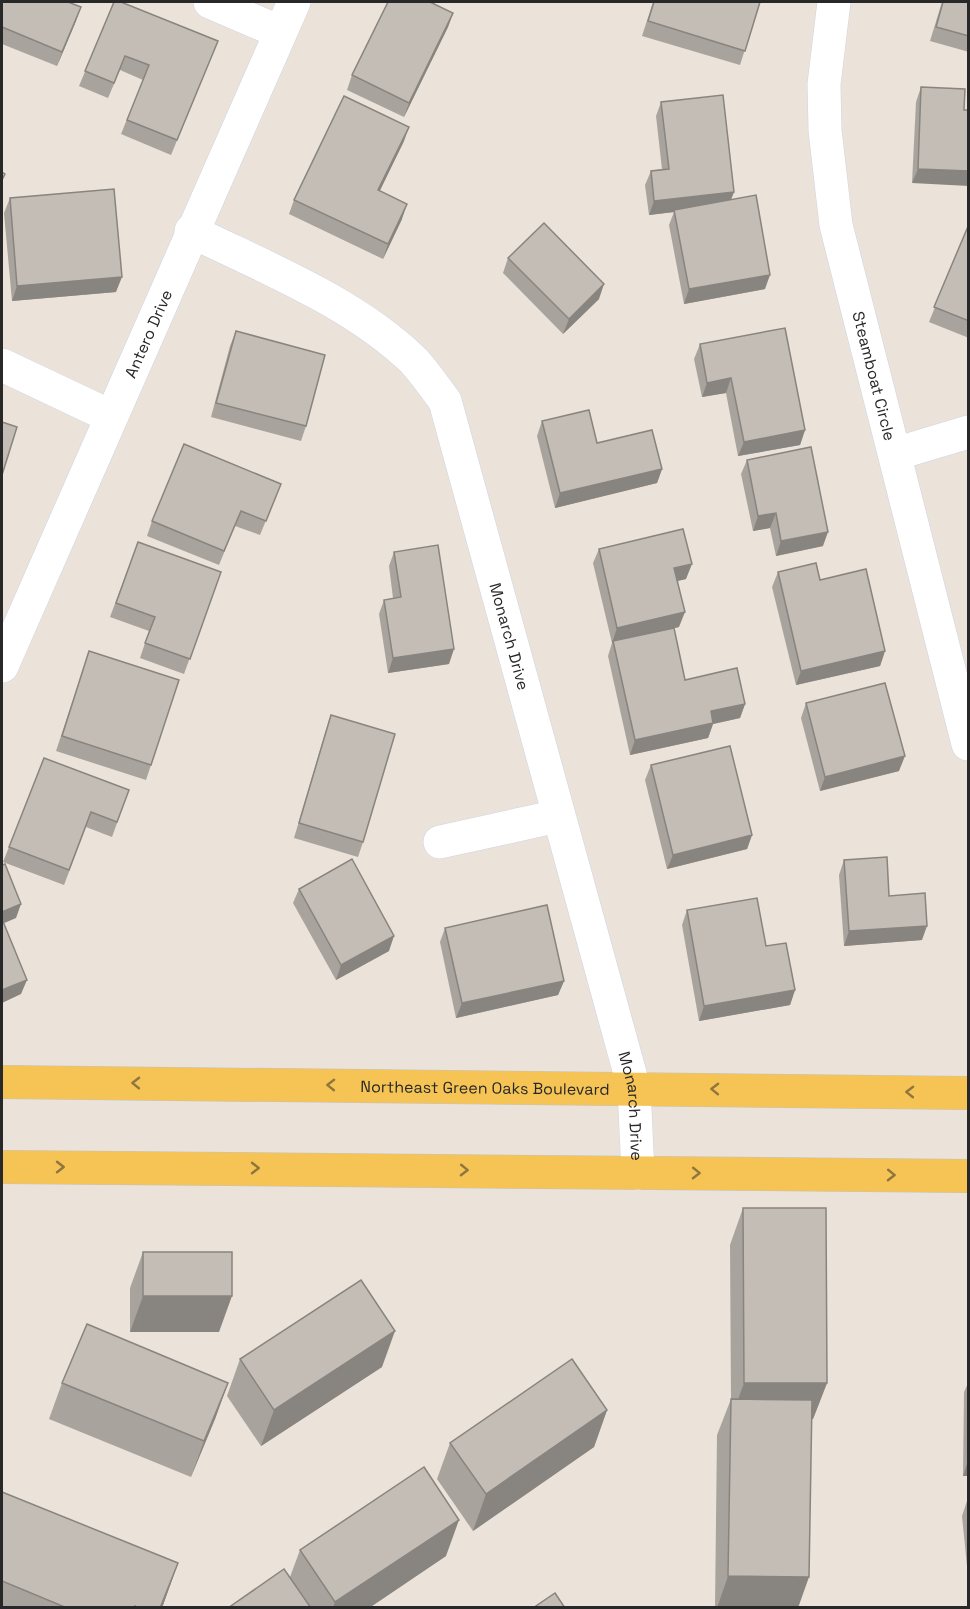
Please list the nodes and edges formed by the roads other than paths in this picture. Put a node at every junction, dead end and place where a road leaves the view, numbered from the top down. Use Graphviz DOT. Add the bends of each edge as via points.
graph roads {
  1 [pos="210,2"];
  2 [pos="294,2"];
  3 [pos="834,2"];
  4 [pos="280,32"];
  5 [pos="191,231"];
  6 [pos="2,365"];
  7 [pos="110,416"];
  8 [pos="969,432"];
  9 [pos="895,453"];
  10 [pos="2,666"];
  11 [pos="969,744"];
  12 [pos="558,816"];
  13 [pos="440,842"];
  14 [pos="2,1082"];
  15 [pos="634,1088"];
  16 [pos="969,1093"];
  17 [pos="2,1167"];
  18 [pos="638,1173"];
  19 [pos="969,1176"];
  1 -- 4 [label="street"];
  2 -- 4 [label="street, Antero Drive"];
  3 -- 9 [label="street, Steamboat Circle" via="824,84 836,225"];
  4 -- 5 [label="street, Antero Drive"];
  5 -- 7 [label="street, Antero Drive"];
  5 -- 12 [label="street, Monarch Drive" via="363,321 414,362 445,401"];
  6 -- 7 [label="street"];
  7 -- 10 [label="street, Antero Drive"];
  8 -- 9 [label="street"];
  9 -- 11 [label="street, Steamboat Circle"];
  12 -- 13 [label="street"];
  12 -- 15 [label="street, Monarch Drive"];
  15 -- 14 [label="main road, Northeast Green Oaks Boulevard, one-way"];
  16 -- 15 [label="main road, Northeast Green Oaks Boulevard, one-way"];
  15 -- 18 [label="street, Monarch Drive"];
  17 -- 18 [label="main road, one-way"];
  18 -- 19 [label="main road, one-way"];
}
